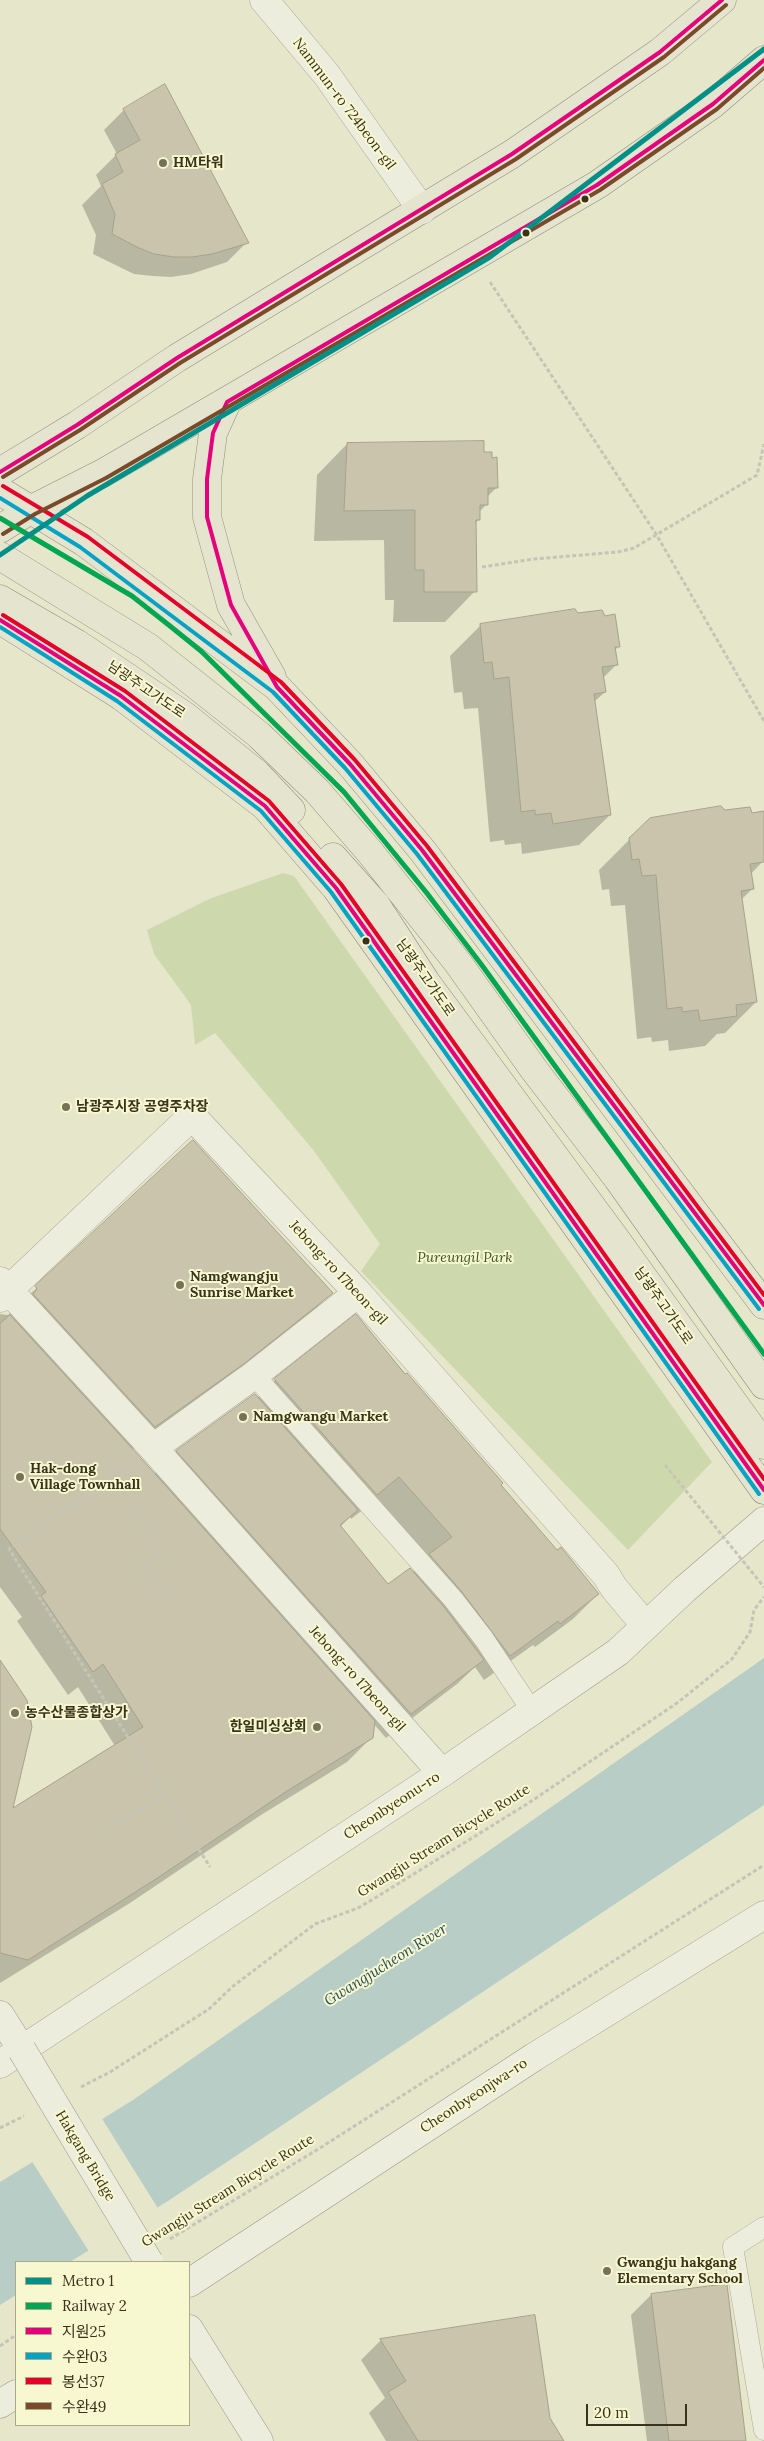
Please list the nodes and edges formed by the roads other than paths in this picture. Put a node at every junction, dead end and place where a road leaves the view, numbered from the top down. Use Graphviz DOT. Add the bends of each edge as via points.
graph roads {
  1 [pos="264,0"];
  2 [pos="721,0"];
  3 [pos="764,60"];
  4 [pos="422,210"];
  5 [pos="227,402"];
  6 [pos="0,472"];
  7 [pos="0,491"];
  8 [pos="32,509"];
  9 [pos="0,529"];
  10 [pos="0,556"];
  11 [pos="0,599"];
  12 [pos="0,620"];
  13 [pos="277,687"];
  14 [pos="2,1290"];
  15 [pos="358,1293"];
  16 [pos="764,1305"];
  17 [pos="254,1375"];
  18 [pos="764,1385"];
  19 [pos="764,1445"];
  20 [pos="153,1448"];
  21 [pos="764,1490"];
  22 [pos="764,1521"];
  23 [pos="645,1625"];
  24 [pos="532,1712"];
  25 [pos="442,1773"];
  26 [pos="764,1916"];
  27 [pos="0,2015"];
  28 [pos="11,2057"];
  29 [pos="764,2227"];
  30 [pos="148,2261"];
  31 [pos="190,2281"];
  32 [pos="190,2331"];
  33 [pos="15,2395"];
  34 [pos="0,2404"];
  35 [pos="764,2430"];
  36 [pos="259,2441"];
  1 -- 4 [label="street, Nammun-ro 724beon-gil" via="326,74"];
  2 -- 4 [label="main road" via="660,52 512,154"];
  3 -- 5 [label="main road" via="713,104 597,185"];
  4 -- 6 [label="main road" via="177,358"];
  5 -- 8 [label="main road" via="103,473"];
  5 -- 13 [label="main road" via="213,433 206,479 207,517 231,605"];
  7 -- 8 [label="main road"];
  8 -- 9 [label="main road"];
  8 -- 13 [label="main road" via="84,542"];
  10 -- 18 [label="main road" via="155,653 259,735 317,791 458,963 624,1187"];
  11 -- 19 [label="main road, 남광주고가도로" via="76,643 185,716 257,774 317,838 376,906 426,982"];
  12 -- 21 [label="main road" via="121,696 265,806 336,888"];
  13 -- 16 [label="main road" via="350,764 422,850"];
  14 -- 15 [label="street, Jebong-ro 17beon-gil" via="192,1116"];
  14 -- 20 [label="street, Jebong-ro 17beon-gil"];
  15 -- 17 [label="street"];
  15 -- 23 [label="street, Jebong-ro 17beon-gil" via="606,1575"];
  17 -- 20 [label="street"];
  17 -- 24 [label="lane" via="454,1599"];
  20 -- 25 [label="street, Jebong-ro 17beon-gil"];
  22 -- 23 [label="street, Cheonbyeonu-ro"];
  23 -- 24 [label="street, Cheonbyeonu-ro" via="618,1652"];
  24 -- 25 [label="street, Cheonbyeonu-ro"];
  25 -- 28 [label="street, Cheonbyeonu-ro"];
  26 -- 31 [label="street, Cheonbyeonjwa-ro" via="534,2057"];
  27 -- 28 [label="street, Hakgang Bridge"];
  28 -- 30 [label="street, Hakgang Bridge, bridge"];
  29 -- 35 [label="lane" via="733,2248"];
  32 -- 36 [label="street"];
  33 -- 34 [label="street"];
}
